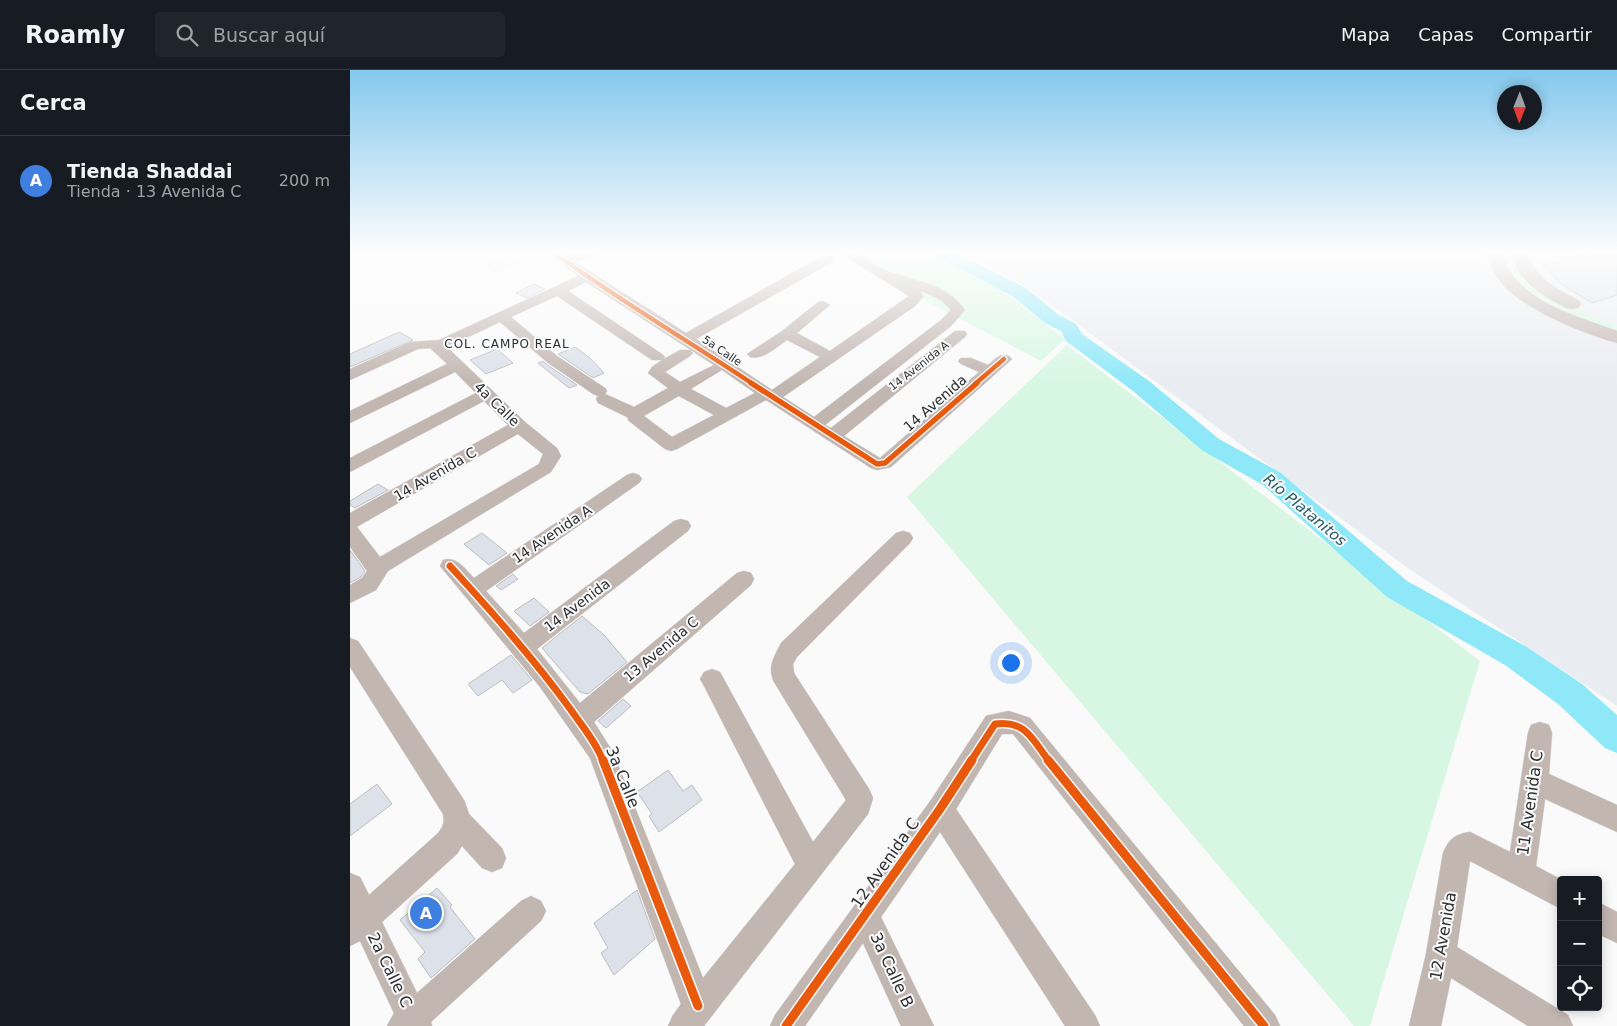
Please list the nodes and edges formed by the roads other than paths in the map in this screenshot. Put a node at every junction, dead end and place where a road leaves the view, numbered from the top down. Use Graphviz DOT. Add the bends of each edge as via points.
graph roads {
  1 [pos="545,297"];
  2 [pos="569,297"];
  3 [pos="615,297"];
  4 [pos="766,297"];
  5 [pos="915,297"];
  6 [pos="943,297"];
  7 [pos="1527,297"];
  8 [pos="1560,297"];
  9 [pos="823,305"];
  10 [pos="502,317"];
  11 [pos="1615,331"];
  12 [pos="787,334"];
  13 [pos="960,334"];
  14 [pos="438,346"];
  15 [pos="685,346"];
  16 [pos="755,354"];
  17 [pos="829,356"];
  18 [pos="657,357"];
  19 [pos="1004,359"];
  20 [pos="966,362"];
  21 [pos="457,365"];
  22 [pos="715,369"];
  23 [pos="990,371"];
  24 [pos="350,375"];
  25 [pos="681,389"];
  26 [pos="486,394"];
  27 [pos="769,395"];
  28 [pos="635,414"];
  29 [pos="725,414"];
  30 [pos="350,418"];
  31 [pos="814,425"];
  32 [pos="519,426"];
  33 [pos="832,436"];
  34 [pos="881,464"];
  35 [pos="350,466"];
  36 [pos="633,479"];
  37 [pos="350,522"];
  38 [pos="681,526"];
  39 [pos="350,532"];
  40 [pos="903,538"];
  41 [pos="450,566"];
  42 [pos="376,573"];
  43 [pos="744,579"];
  44 [pos="472,590"];
  45 [pos="350,596"];
  46 [pos="350,648"];
  47 [pos="521,648"];
  48 [pos="712,679"];
  49 [pos="579,719"];
  50 [pos="1540,733"];
  51 [pos="1535,781"];
  52 [pos="940,809"];
  53 [pos="1617,819"];
  54 [pos="457,826"];
  55 [pos="492,858"];
  56 [pos="810,865"];
  57 [pos="1521,872"];
  58 [pos="350,887"];
  59 [pos="1557,893"];
  60 [pos="531,911"];
  61 [pos="865,915"];
  62 [pos="1602,919"];
  63 [pos="357,924"];
  64 [pos="1617,928"];
  65 [pos="1442,954"];
  66 [pos="691,1016"];
  67 [pos="411,1023"];
  68 [pos="786,1026"];
  69 [pos="918,1026"];
  70 [pos="1084,1026"];
  71 [pos="1264,1026"];
  72 [pos="1425,1026"];
  73 [pos="1557,1026"];
  1 -- 10 [label="street"];
  2 -- 18 [label="street"];
  3 -- 15 [label="street, 5a Calle"];
  4 -- 15 [label="street"];
  5 -- 17 [label="street"];
  6 -- 31 [label="street" via="958,310 946,323"];
  7 -- 11 [label="main road" via="1550,310"];
  8 -- 11 [label="main road"];
  9 -- 12 [label="street"];
  10 -- 14 [label="street"];
  10 -- 28 [label="street" via="552,359"];
  12 -- 16 [label="street"];
  12 -- 17 [label="street"];
  13 -- 33 [label="street, 14 Avenida A"];
  14 -- 21 [label="street, 4a Calle"];
  14 -- 24 [label="street" via="428,342 414,345"];
  15 -- 25 [label="street" via="656,373"];
  15 -- 27 [label="street, 5a Calle"];
  17 -- 27 [label="street"];
  19 -- 23 [label="street, 14 Avenida"];
  20 -- 23 [label="street"];
  21 -- 26 [label="street, 4a Calle"];
  21 -- 30 [label="street"];
  22 -- 25 [label="street"];
  23 -- 34 [label="street, 14 Avenida"];
  25 -- 28 [label="street"];
  25 -- 29 [label="street"];
  26 -- 32 [label="street, 4a Calle"];
  26 -- 35 [label="street"];
  27 -- 29 [label="street"];
  27 -- 31 [label="street, 5a Calle"];
  28 -- 29 [label="street" via="671,445"];
  31 -- 33 [label="street, 5a Calle"];
  32 -- 37 [label="street, 14 Avenida C"];
  32 -- 42 [label="street, 4a Calle" via="551,452 550,462 536,474"];
  33 -- 34 [label="street, 5a Calle"];
  36 -- 44 [label="street, 14 Avenida A"];
  38 -- 47 [label="street, 14 Avenida"];
  39 -- 42 [label="street"];
  40 -- 56 [label="street" via="789,650 782,663 782,675 860,798 858,805"];
  41 -- 44 [label="street, 3a Calle"];
  42 -- 45 [label="street"];
  43 -- 49 [label="street, 13 Avenida C"];
  44 -- 47 [label="street, 3a Calle"];
  46 -- 54 [label="street" via="455,809"];
  47 -- 49 [label="street, 3a Calle"];
  48 -- 56 [label="street"];
  49 -- 66 [label="street, 3a Calle" via="600,752"];
  50 -- 51 [label="street, 11 Avenida C"];
  51 -- 53 [label="street"];
  51 -- 57 [label="street, 11 Avenida C"];
  52 -- 61 [label="street, 12 Avenida C"];
  52 -- 70 [label="street"];
  52 -- 71 [label="street, 12 Avenida C" via="995,724 1008,722 1021,726"];
  54 -- 55 [label="street"];
  54 -- 63 [label="street" via="436,856"];
  56 -- 66 [label="street"];
  57 -- 59 [label="street"];
  57 -- 65 [label="street, 12 Avenida" via="1470,846 1462,846 1457,853"];
  58 -- 63 [label="street, 2a Calle C"];
  60 -- 67 [label="street"];
  61 -- 68 [label="street, 12 Avenida C"];
  61 -- 69 [label="street, 3a Calle B"];
  62 -- 64 [label="street"];
  63 -- 67 [label="street, 2a Calle C"];
  65 -- 72 [label="street, 12 Avenida"];
  65 -- 73 [label="street"];
}
